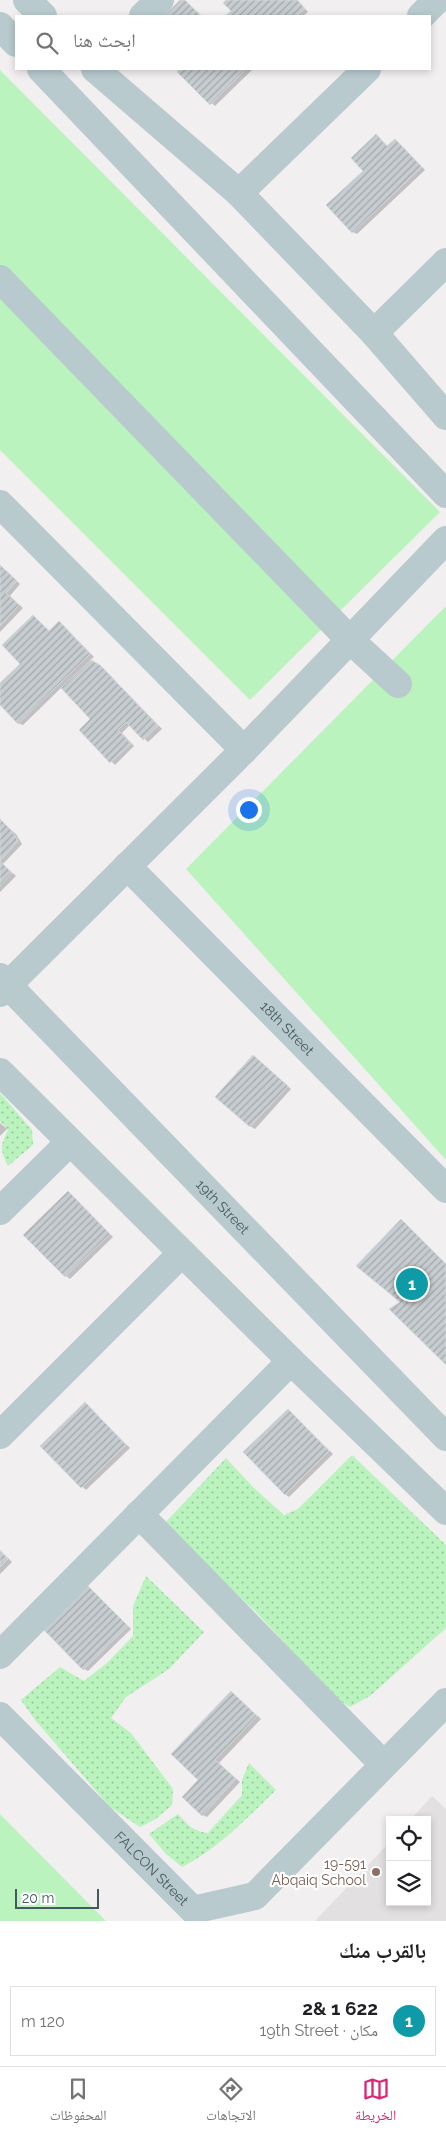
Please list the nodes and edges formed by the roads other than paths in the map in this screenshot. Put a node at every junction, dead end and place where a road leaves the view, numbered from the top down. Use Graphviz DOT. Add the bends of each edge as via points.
graph roads {
  1 [pos="27,0"];
  2 [pos="160,0"];
  3 [pos="438,0"];
  4 [pos="42,15"];
  5 [pos="144,15"];
  6 [pos="422,15"];
  7 [pos="0,26"];
  8 [pos="15,42"];
  9 [pos="42,70"];
  10 [pos="96,70"];
  11 [pos="366,70"];
  12 [pos="239,193"];
  13 [pos="446,262"];
  14 [pos="0,279"];
  15 [pos="374,333"];
  16 [pos="446,416"];
  17 [pos="446,494"];
  18 [pos="0,504"];
  19 [pos="446,540"];
  20 [pos="349,638"];
  21 [pos="398,684"];
  22 [pos="244,750"];
  23 [pos="127,866"];
  24 [pos="3,985"];
  25 [pos="0,1072"];
  26 [pos="70,1142"];
  27 [pos="446,1189"];
  28 [pos="0,1211"];
  29 [pos="182,1253"];
  30 [pos="291,1361"];
  31 [pos="0,1435"];
  32 [pos="446,1437"];
  33 [pos="446,1511"];
  34 [pos="139,1514"];
  35 [pos="0,1655"];
  36 [pos="446,1702"];
  37 [pos="0,1716"];
  38 [pos="383,1764"];
  1 -- 4 [label="street"];
  2 -- 5 [label="street"];
  3 -- 6 [label="street"];
  7 -- 8 [label="street"];
  9 -- 17 [label="street"];
  10 -- 12 [label="street"];
  11 -- 12 [label="street"];
  12 -- 15 [label="street"];
  13 -- 15 [label="street"];
  14 -- 20 [label="street"];
  15 -- 16 [label="street"];
  18 -- 22 [label="street"];
  19 -- 20 [label="street"];
  20 -- 21 [label="street"];
  20 -- 22 [label="street"];
  22 -- 23 [label="street"];
  23 -- 24 [label="street"];
  23 -- 27 [label="street, 18th Street"];
  24 -- 32 [label="street, 19th Street"];
  25 -- 26 [label="street"];
  26 -- 28 [label="street"];
  26 -- 29 [label="street"];
  29 -- 30 [label="street"];
  29 -- 31 [label="street"];
  30 -- 33 [label="street"];
  30 -- 34 [label="street"];
  34 -- 35 [label="street"];
  34 -- 38 [label="street"];
  36 -- 38 [label="street, FALCON Street"];
  37 -- 38 [label="street, FALCON Street" via="193,1910 255,1896"];
}
